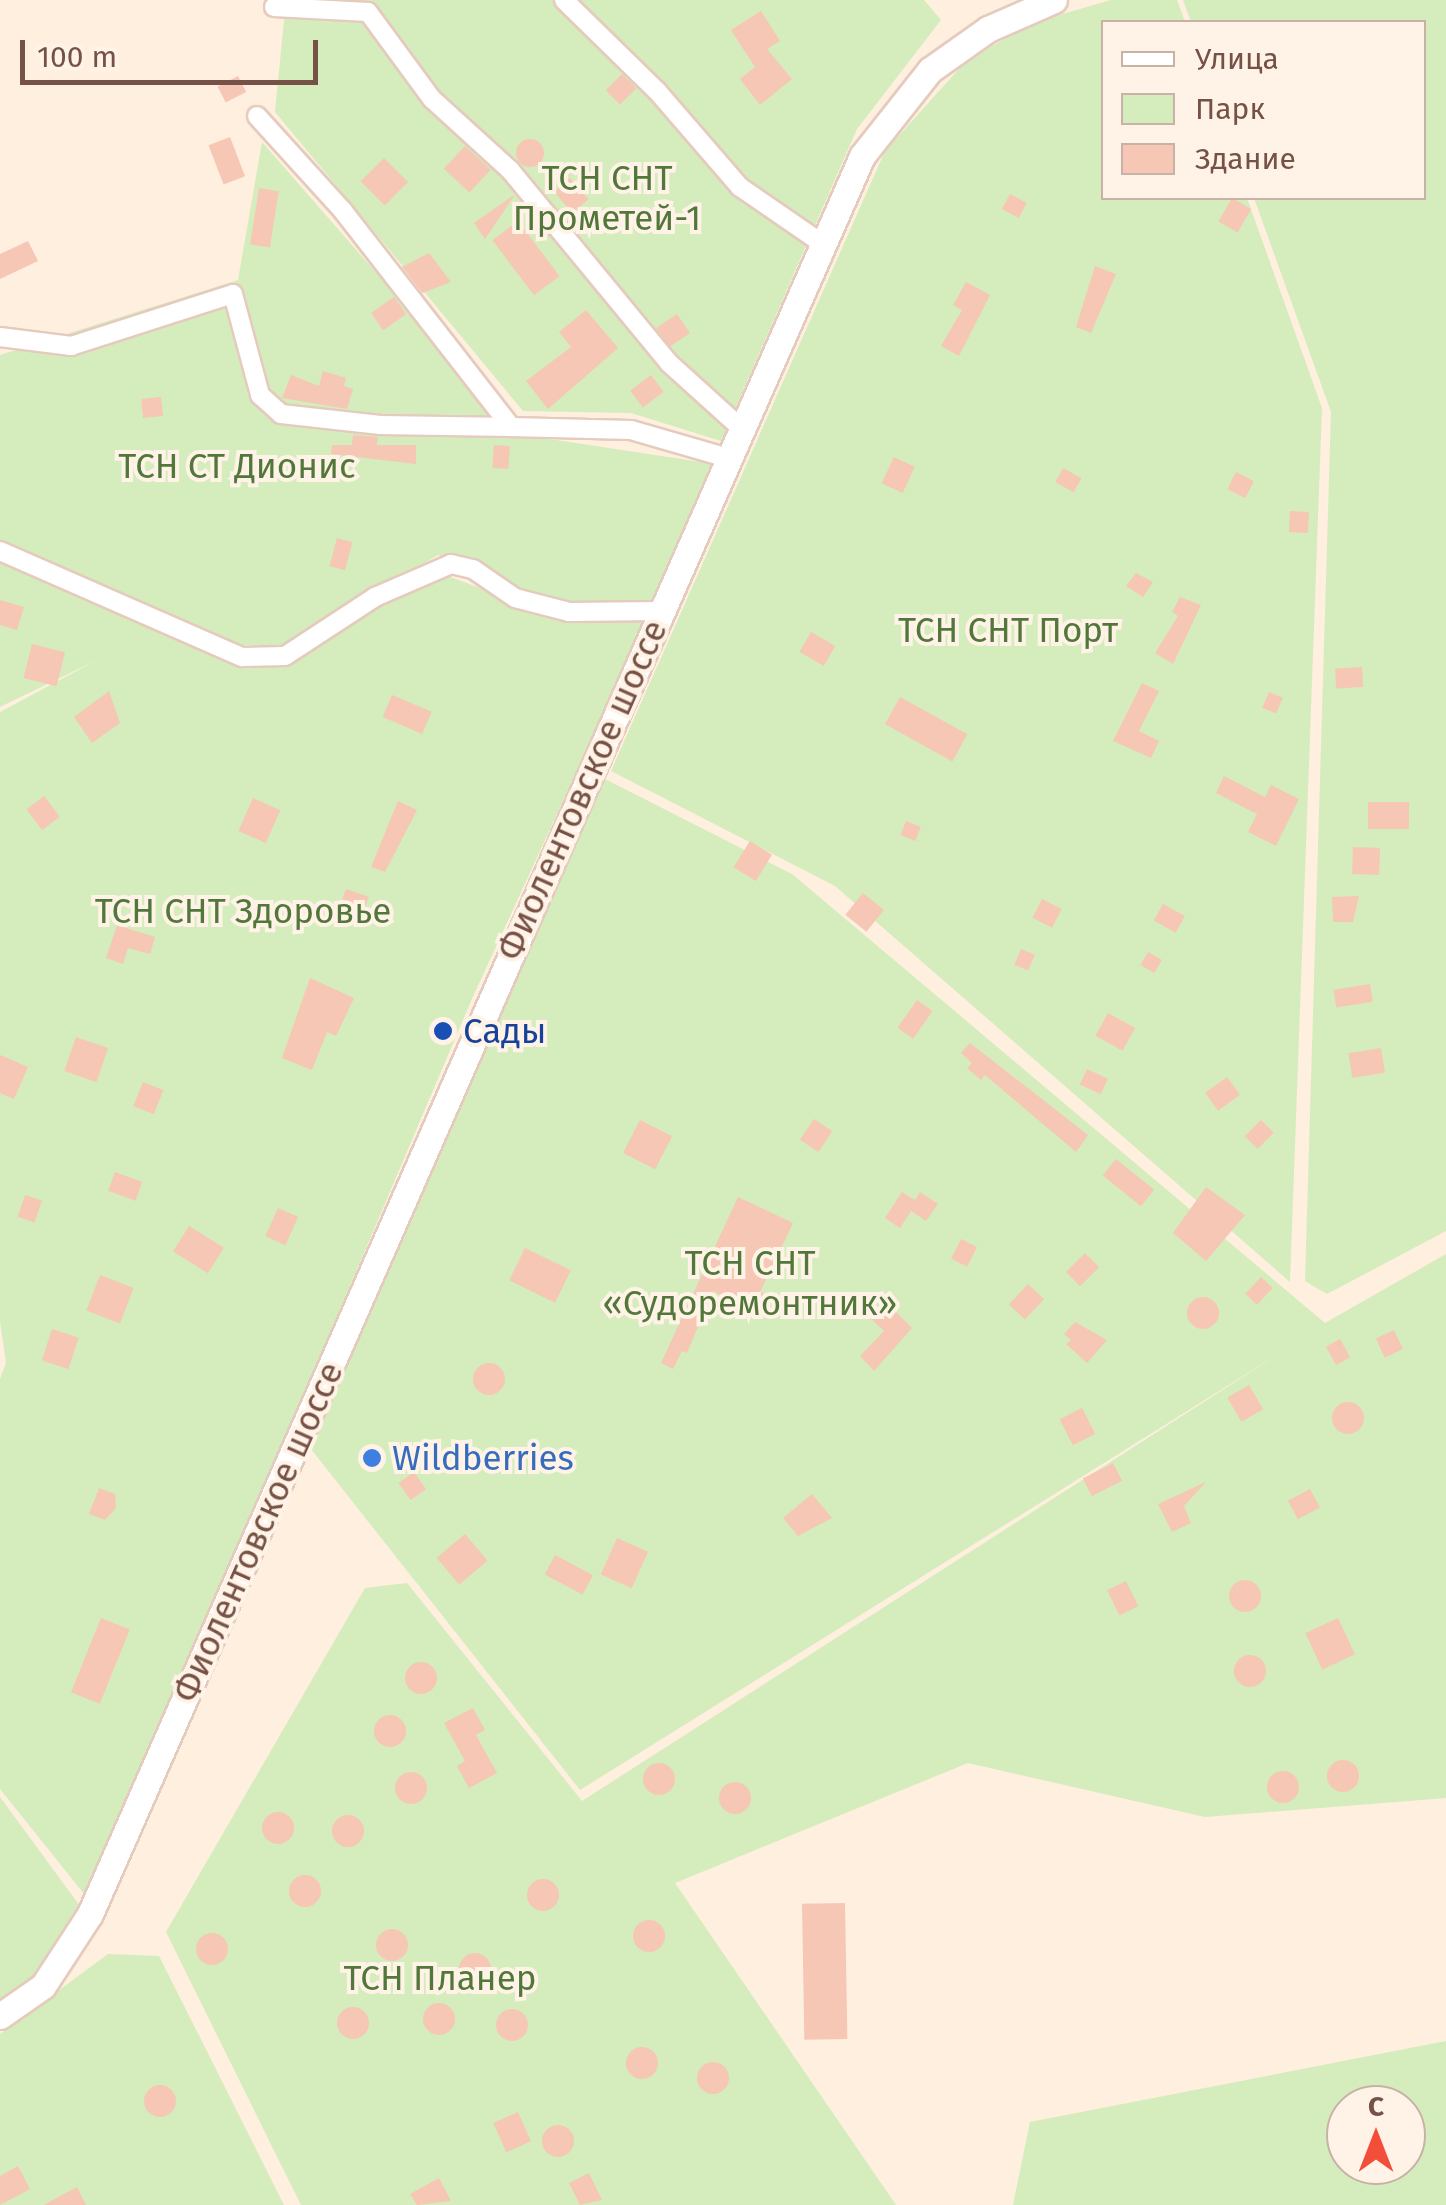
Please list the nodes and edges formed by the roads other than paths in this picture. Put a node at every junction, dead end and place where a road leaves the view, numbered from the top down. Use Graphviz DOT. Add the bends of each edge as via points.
graph roads {
  1 [pos="564,0"];
  2 [pos="1054,0"];
  3 [pos="274,8"];
  4 [pos="257,116"];
  5 [pos="823,244"];
  6 [pos="0,337"];
  7 [pos="511,427"];
  8 [pos="741,428"];
  9 [pos="728,458"];
  10 [pos="0,550"];
  11 [pos="660,611"];
  12 [pos="0,2016"];
  1 -- 5 [label="street" via="658,91 740,188"];
  2 -- 5 [label="main road, Фиолентовское шоссе" via="988,29 930,70 862,156"];
  3 -- 8 [label="street" via="368,12 432,98 510,170 669,364"];
  4 -- 7 [label="street" via="344,211"];
  5 -- 8 [label="main road, Фиолентовское шоссе"];
  6 -- 7 [label="street" via="71,346 232,294 260,395 281,414 380,426"];
  7 -- 9 [label="street" via="631,430"];
  8 -- 9 [label="main road, Фиолентовское шоссе"];
  9 -- 11 [label="main road, Фиолентовское шоссе"];
  10 -- 11 [label="street" via="242,657 285,656 374,598 450,564 473,568 515,598 569,612"];
  11 -- 12 [label="main road, Фиолентовское шоссе" via="90,1914 43,1986"];
}
